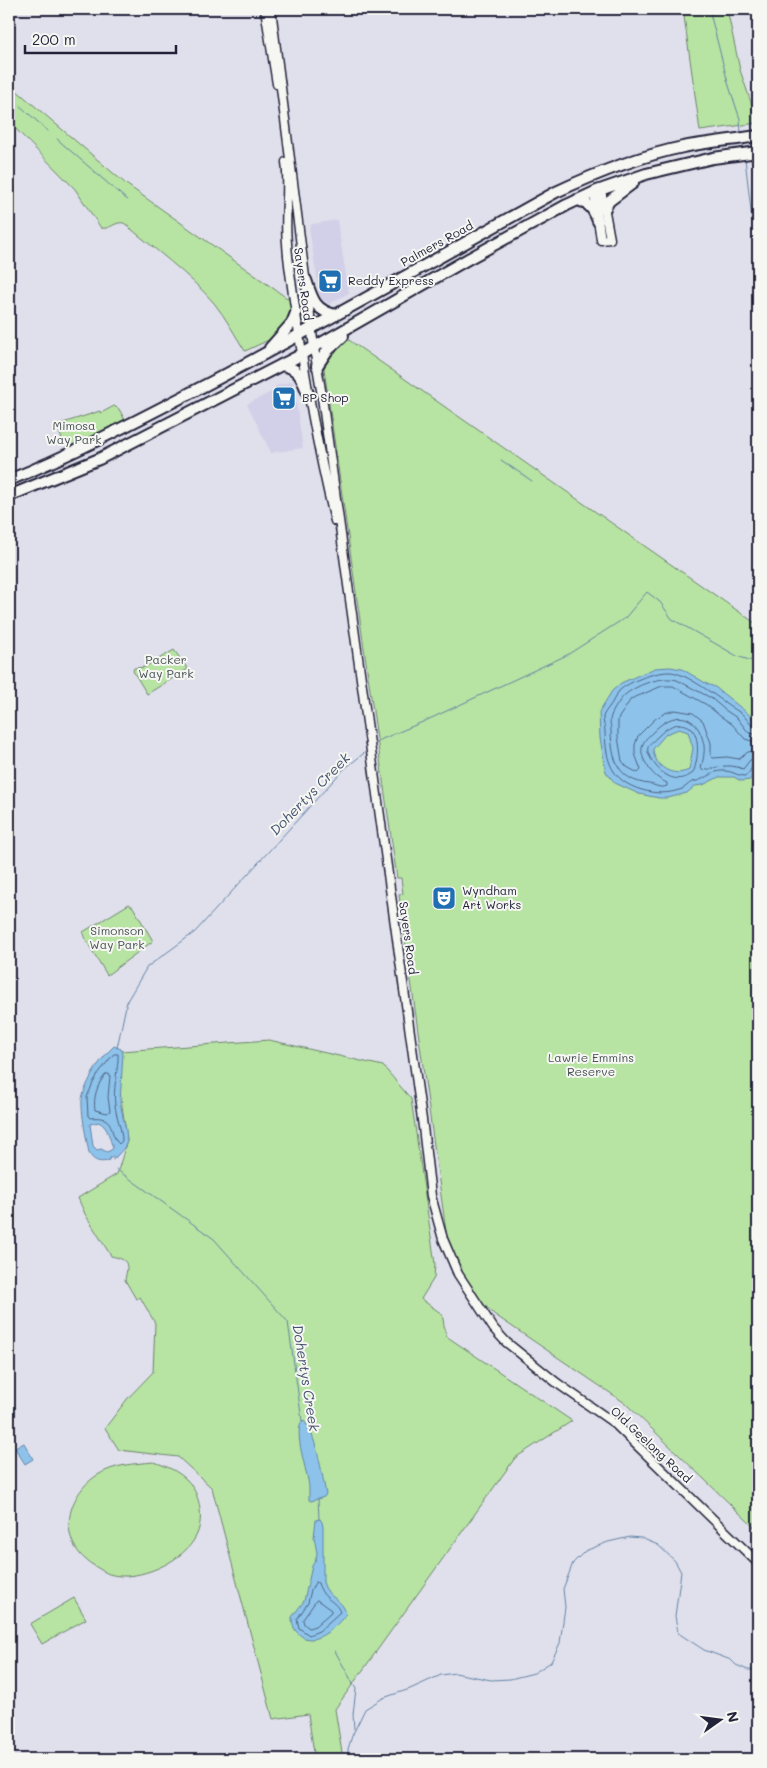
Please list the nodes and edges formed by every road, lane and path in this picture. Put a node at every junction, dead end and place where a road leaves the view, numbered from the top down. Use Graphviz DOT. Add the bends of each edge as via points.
graph roads {
  1 [pos="265,9"];
  2 [pos="271,9"];
  3 [pos="276,57"];
  4 [pos="758,136"];
  5 [pos="758,152"];
  6 [pos="646,174"];
  7 [pos="592,175"];
  8 [pos="598,191"];
  9 [pos="577,200"];
  10 [pos="605,208"];
  11 [pos="598,220"];
  12 [pos="306,280"];
  13 [pos="296,313"];
  14 [pos="336,315"];
  15 [pos="352,326"];
  16 [pos="312,329"];
  17 [pos="299,335"];
  18 [pos="314,348"];
  19 [pos="264,354"];
  20 [pos="302,354"];
  21 [pos="281,365"];
  22 [pos="317,366"];
  23 [pos="309,396"];
  24 [pos="9,480"];
  25 [pos="9,496"];
  26 [pos="344,560"];
  27 [pos="480,1309"];
  28 [pos="758,1563"];
  1 -- 3 [label="main road, Sayers Road"];
  2 -- 3 [label="main road, Sayers Road"];
  3 -- 12 [label="main road, Sayers Road"];
  3 -- 13 [label="main road, Sayers Road" via="288,171 287,243"];
  4 -- 7 [label="highway, Palmers Road" via="681,148"];
  5 -- 6 [label="highway" via="713,158"];
  6 -- 8 [label="highway"];
  6 -- 10 [label="highway" via="608,200"];
  7 -- 8 [label="highway"];
  7 -- 14 [label="highway, Palmers Road"];
  8 -- 9 [label="highway"];
  8 -- 10 [label="main road"];
  8 -- 11 [label="main road"];
  9 -- 11 [label="highway" via="588,204"];
  9 -- 15 [label="highway"];
  10 -- 11 [label="main road" via="610,239 601,240"];
  12 -- 14 [label="highway" via="317,306"];
  12 -- 16 [label="main road, Sayers Road"];
  13 -- 17 [label="main road, Sayers Road"];
  13 -- 19 [label="highway" via="292,323"];
  14 -- 16 [label="highway, Palmers Road"];
  15 -- 18 [label="highway"];
  15 -- 22 [label="highway"];
  16 -- 17 [label="highway, Palmers Road"];
  16 -- 18 [label="main road, Sayers Road"];
  17 -- 19 [label="highway, Palmers Road"];
  17 -- 20 [label="main road, Sayers Road"];
  18 -- 20 [label="highway"];
  18 -- 22 [label="main road, Sayers Road"];
  19 -- 24 [label="highway, Palmers Road" via="100,440"];
  20 -- 21 [label="highway"];
  20 -- 23 [label="main road, Sayers Road"];
  21 -- 23 [label="highway" via="297,372"];
  21 -- 25 [label="highway" via="99,459"];
  22 -- 26 [label="main road, Sayers Road"];
  23 -- 26 [label="main road, Sayers Road" via="320,461"];
  26 -- 27 [label="main road, Sayers Road" via="431,1196 443,1239 458,1274"];
  27 -- 28 [label="main road, Old Geelong Road" via="506,1342 614,1423"];
}
